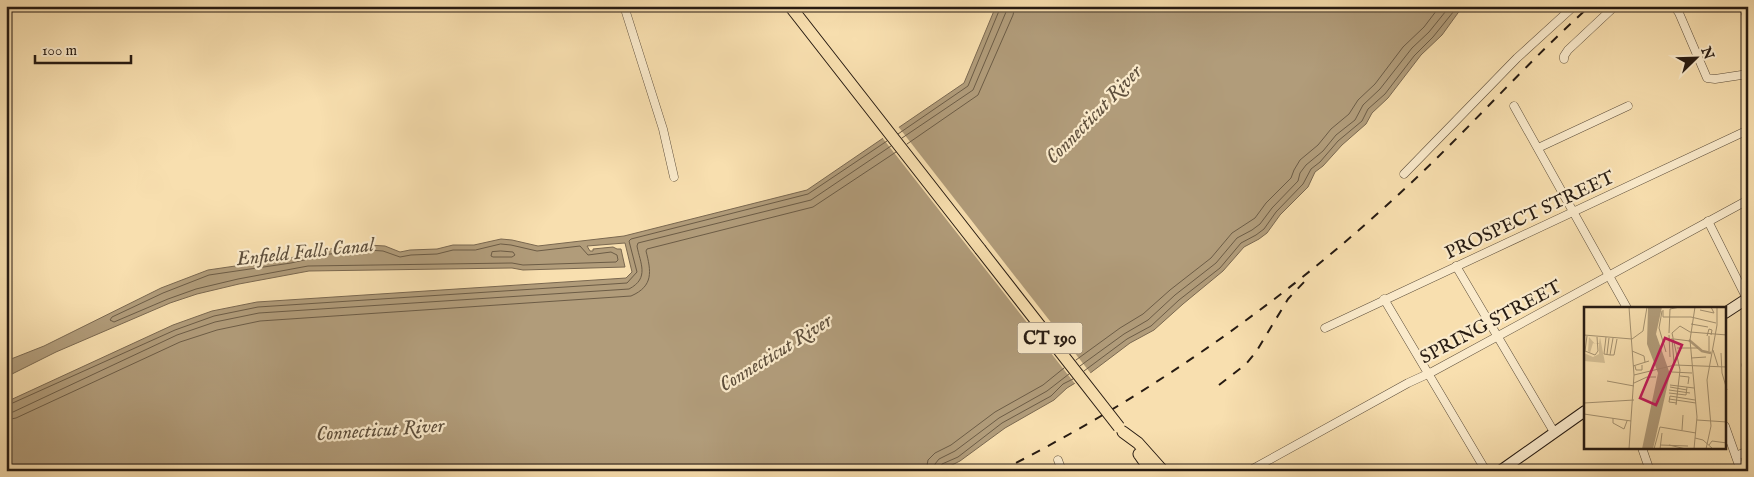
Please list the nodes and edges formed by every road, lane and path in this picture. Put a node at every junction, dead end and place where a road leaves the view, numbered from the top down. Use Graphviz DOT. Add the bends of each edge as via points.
graph roads {
  1 [pos="624,6"];
  2 [pos="790,6"];
  3 [pos="1574,6"];
  4 [pos="1615,6"];
  5 [pos="1674,6"];
  6 [pos="1743,6"];
  7 [pos="1748,19"];
  8 [pos="1564,60"];
  9 [pos="1748,74"];
  10 [pos="1514,106"];
  11 [pos="1628,106"];
  12 [pos="1748,130"];
  13 [pos="1538,148"];
  14 [pos="1404,174"];
  15 [pos="674,177"];
  16 [pos="1748,200"];
  17 [pos="1573,211"];
  18 [pos="1708,221"];
  19 [pos="1456,266"];
  20 [pos="1609,275"];
  21 [pos="1747,298"];
  22 [pos="1384,299"];
  23 [pos="1626,307"];
  24 [pos="1726,312"];
  25 [pos="1324,328"];
  26 [pos="1496,336"];
  27 [pos="1428,373"];
  28 [pos="1584,412"];
  29 [pos="1726,429"];
  30 [pos="1121,430"];
  31 [pos="1554,432"];
  32 [pos="1643,450"];
  33 [pos="1748,451"];
  34 [pos="1736,456"];
  35 [pos="1058,460"];
  36 [pos="1148,469"];
  37 [pos="1062,471"];
  38 [pos="1163,471"];
  39 [pos="1249,471"];
  40 [pos="1486,471"];
  41 [pos="1500,471"];
  42 [pos="1650,471"];
  43 [pos="1741,471"];
  1 -- 15 [label="street"];
  2 -- 30 [label="main road, CT 190, bridge"];
  3 -- 14 [label="street" via="1517,58"];
  4 -- 8 [label="street" via="1568,50"];
  5 -- 9 [label="street" via="1707,78"];
  6 -- 7 [label="street"];
  10 -- 13 [label="street"];
  11 -- 13 [label="street"];
  12 -- 17 [label="street, PROSPECT STREET"];
  13 -- 17 [label="street"];
  16 -- 18 [label="street, SPRING STREET"];
  17 -- 19 [label="street, PROSPECT STREET"];
  17 -- 20 [label="street"];
  18 -- 20 [label="street, SPRING STREET"];
  18 -- 21 [label="street"];
  19 -- 22 [label="street, PROSPECT STREET"];
  19 -- 26 [label="street"];
  20 -- 23 [label="street"];
  20 -- 26 [label="street, SPRING STREET"];
  21 -- 24 [label="street"];
  22 -- 25 [label="street, PROSPECT STREET"];
  22 -- 27 [label="street"];
  26 -- 27 [label="street, SPRING STREET"];
  26 -- 31 [label="street"];
  27 -- 39 [label="street, SPRING STREET"];
  27 -- 40 [label="street"];
  28 -- 31 [label="street"];
  29 -- 34 [label="street"];
  30 -- 36 [label="main road, CT 190"];
  30 -- 38 [label="main road" via="1135,440"];
  31 -- 41 [label="street"];
  32 -- 42 [label="street"];
  33 -- 34 [label="street"];
  34 -- 43 [label="street"];
  35 -- 37 [label="street"];
}
